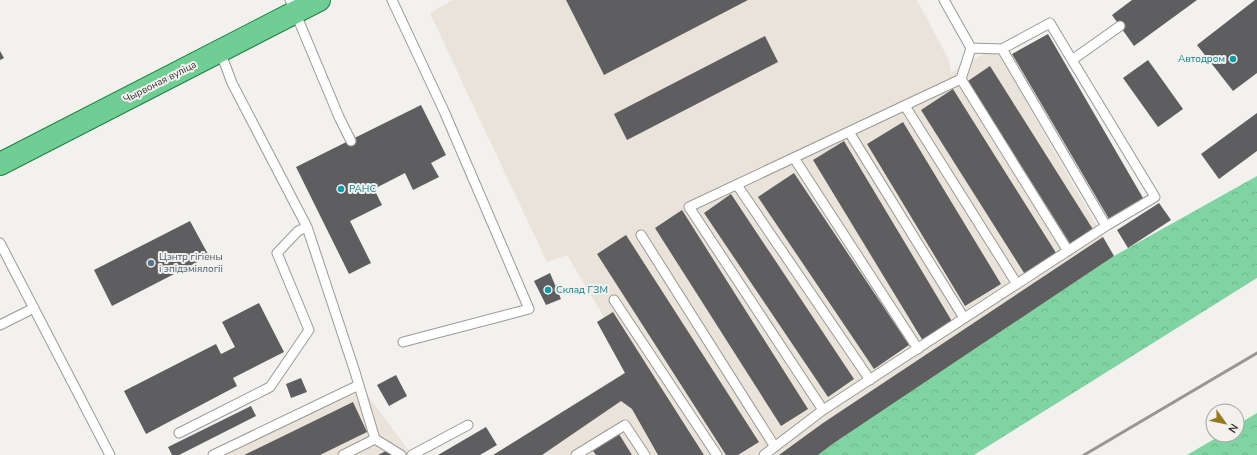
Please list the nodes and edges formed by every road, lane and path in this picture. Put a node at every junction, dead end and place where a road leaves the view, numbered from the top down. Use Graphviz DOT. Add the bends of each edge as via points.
graph roads {
  1 [pos="319,0"];
  2 [pos="392,0"];
  3 [pos="944,0"];
  4 [pos="293,6"];
  5 [pos="1120,26"];
  6 [pos="970,48"];
  7 [pos="1002,49"];
  8 [pos="220,51"];
  9 [pos="1072,60"];
  10 [pos="962,79"];
  11 [pos="905,106"];
  12 [pos="849,132"];
  13 [pos="350,140"];
  14 [pos="794,158"];
  15 [pos="0,164"];
  16 [pos="737,185"];
  17 [pos="1106,226"];
  18 [pos="307,227"];
  19 [pos="641,235"];
  20 [pos="0,243"];
  21 [pos="1068,251"];
  22 [pos="1017,284"];
  23 [pos="614,300"];
  24 [pos="34,308"];
  25 [pos="964,318"];
  26 [pos="0,325"];
  27 [pos="403,342"];
  28 [pos="918,348"];
  29 [pos="870,380"];
  30 [pos="359,385"];
  31 [pos="822,410"];
  32 [pos="468,425"];
  33 [pos="179,434"];
  34 [pos="375,439"];
  35 [pos="775,447"];
  36 [pos="110,455"];
  37 [pos="214,455"];
  38 [pos="343,455"];
  39 [pos="401,455"];
  40 [pos="412,455"];
  41 [pos="576,455"];
  42 [pos="645,455"];
  43 [pos="717,455"];
  44 [pos="764,455"];
  1 -- 4 [label="main road, Чырвоная вуліца"];
  2 -- 27 [label="lane" via="444,111 529,309"];
  3 -- 6 [label="lane"];
  4 -- 8 [label="main road, Чырвоная вуліца"];
  4 -- 13 [label="lane"];
  5 -- 9 [label="lane"];
  6 -- 7 [label="lane"];
  6 -- 10 [label="lane"];
  7 -- 9 [label="lane" via="1050,23"];
  7 -- 17 [label="lane"];
  8 -- 15 [label="main road, Чырвоная вуліца"];
  8 -- 18 [label="lane" via="232,83"];
  9 -- 17 [label="lane" via="1156,197"];
  10 -- 11 [label="lane"];
  10 -- 21 [label="lane"];
  11 -- 12 [label="lane"];
  11 -- 22 [label="lane"];
  12 -- 14 [label="lane"];
  12 -- 25 [label="lane"];
  14 -- 16 [label="lane"];
  14 -- 28 [label="lane"];
  16 -- 29 [label="lane"];
  16 -- 31 [label="lane" via="689,207"];
  17 -- 21 [label="lane"];
  18 -- 30 [label="lane"];
  18 -- 33 [label="lane" via="298,231 277,253 309,330 270,387"];
  19 -- 35 [label="lane"];
  20 -- 24 [label="lane"];
  21 -- 22 [label="lane"];
  22 -- 25 [label="lane"];
  23 -- 43 [label="lane"];
  24 -- 26 [label="lane"];
  24 -- 36 [label="lane"];
  25 -- 28 [label="lane"];
  28 -- 29 [label="lane"];
  29 -- 31 [label="lane"];
  30 -- 34 [label="lane"];
  30 -- 37 [label="lane"];
  31 -- 35 [label="lane"];
  32 -- 40 [label="lane"];
  34 -- 38 [label="lane"];
  34 -- 39 [label="lane"];
  35 -- 44 [label="lane"];
  41 -- 42 [label="lane" via="625,424"];
}
